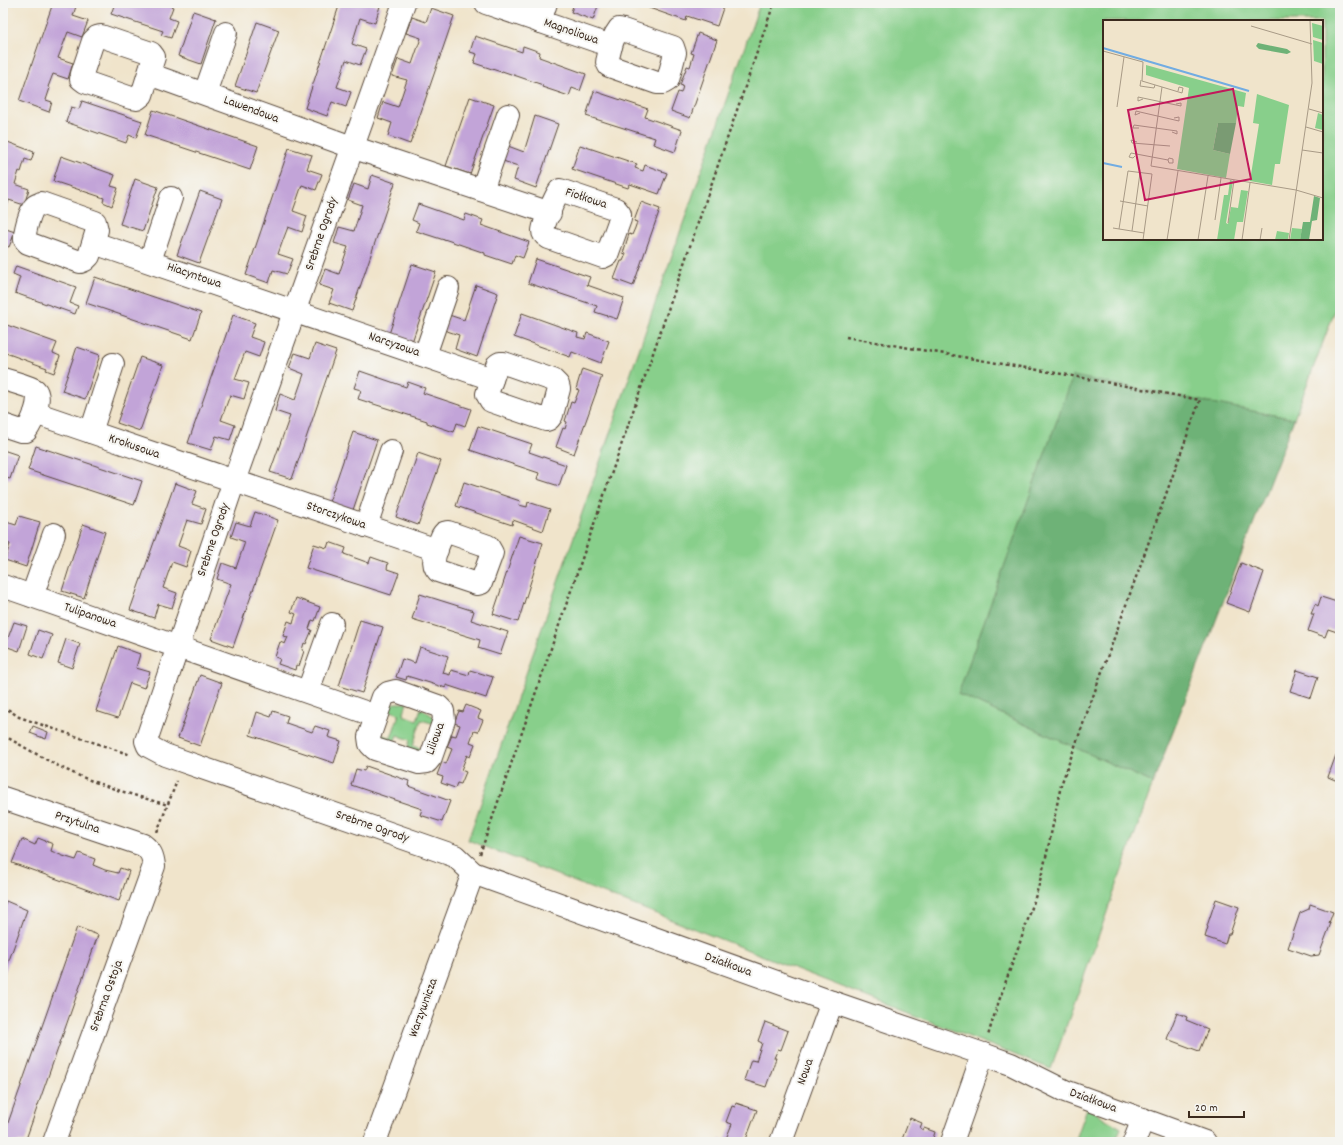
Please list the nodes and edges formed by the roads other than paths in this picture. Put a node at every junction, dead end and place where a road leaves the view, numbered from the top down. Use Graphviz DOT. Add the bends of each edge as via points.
graph roads {
  1 [pos="404,3"];
  2 [pos="486,3"];
  3 [pos="543,12"];
  4 [pos="226,33"];
  5 [pos="611,46"];
  6 [pos="149,74"];
  7 [pos="205,93"];
  8 [pos="508,115"];
  9 [pos="352,147"];
  10 [pos="482,190"];
  11 [pos="171,198"];
  12 [pos="550,213"];
  13 [pos="94,242"];
  14 [pos="150,261"];
  15 [pos="448,288"];
  16 [pos="295,310"];
  17 [pos="425,355"];
  18 [pos="113,364"];
  19 [pos="3,378"];
  20 [pos="492,379"];
  21 [pos="35,413"];
  22 [pos="3,425"];
  23 [pos="91,432"];
  24 [pos="391,451"];
  25 [pos="234,481"];
  26 [pos="366,526"];
  27 [pos="54,534"];
  28 [pos="437,550"];
  29 [pos="3,586"];
  30 [pos="32,596"];
  31 [pos="332,624"];
  32 [pos="178,646"];
  33 [pos="308,691"];
  34 [pos="376,716"];
  35 [pos="5,804"];
  36 [pos="150,850"];
  37 [pos="473,873"];
  38 [pos="832,1002"];
  39 [pos="983,1054"];
  40 [pos="1142,1119"];
  41 [pos="54,1142"];
  42 [pos="375,1142"];
  43 [pos="781,1142"];
  44 [pos="952,1142"];
  45 [pos="1134,1142"];
  46 [pos="1205,1142"];
  1 -- 9 [label="street, Srebrne Ogrody"];
  2 -- 3 [label="street, Magnoliowa"];
  3 -- 5 [label="street, Magnoliowa"];
  4 -- 7 [label="street"];
  6 -- 7 [label="street, Lawendowa"];
  7 -- 9 [label="street, Lawendowa"];
  8 -- 10 [label="street"];
  9 -- 10 [label="street, Fiołkowa"];
  9 -- 16 [label="street, Srebrne Ogrody"];
  10 -- 12 [label="street, Fiołkowa"];
  11 -- 14 [label="street"];
  13 -- 14 [label="street, Hiacyntowa"];
  14 -- 16 [label="street, Hiacyntowa"];
  15 -- 17 [label="street"];
  16 -- 17 [label="street, Narcyzowa"];
  16 -- 25 [label="street, Srebrne Ogrody"];
  17 -- 20 [label="street, Narcyzowa"];
  18 -- 23 [label="street"];
  19 -- 21 [label="street" via="35,390 38,395"];
  21 -- 22 [label="street" via="26,431"];
  21 -- 23 [label="street, Krokusowa"];
  23 -- 25 [label="street, Krokusowa"];
  24 -- 26 [label="street"];
  25 -- 26 [label="street, Storczykowa"];
  25 -- 32 [label="street, Srebrne Ogrody"];
  26 -- 28 [label="street, Storczykowa"];
  27 -- 30 [label="street"];
  29 -- 30 [label="street, Tulipanowa"];
  30 -- 32 [label="street, Tulipanowa"];
  31 -- 33 [label="street"];
  32 -- 33 [label="street"];
  32 -- 37 [label="street, Srebrne Ogrody" via="146,741 148,746 161,753 455,856"];
  33 -- 34 [label="street"];
  35 -- 36 [label="street, Przytulna" via="143,845"];
  36 -- 41 [label="street, Srebrna Ostoja" via="154,866"];
  37 -- 38 [label="street, Działkowa"];
  37 -- 42 [label="street, Warzywnicza"];
  38 -- 39 [label="street, Działkowa"];
  38 -- 43 [label="street, Nowa"];
  39 -- 40 [label="street, Działkowa" via="1011,1064 1065,1091"];
  39 -- 44 [label="street"];
  40 -- 45 [label="street"];
  40 -- 46 [label="street, Działkowa"];
}
